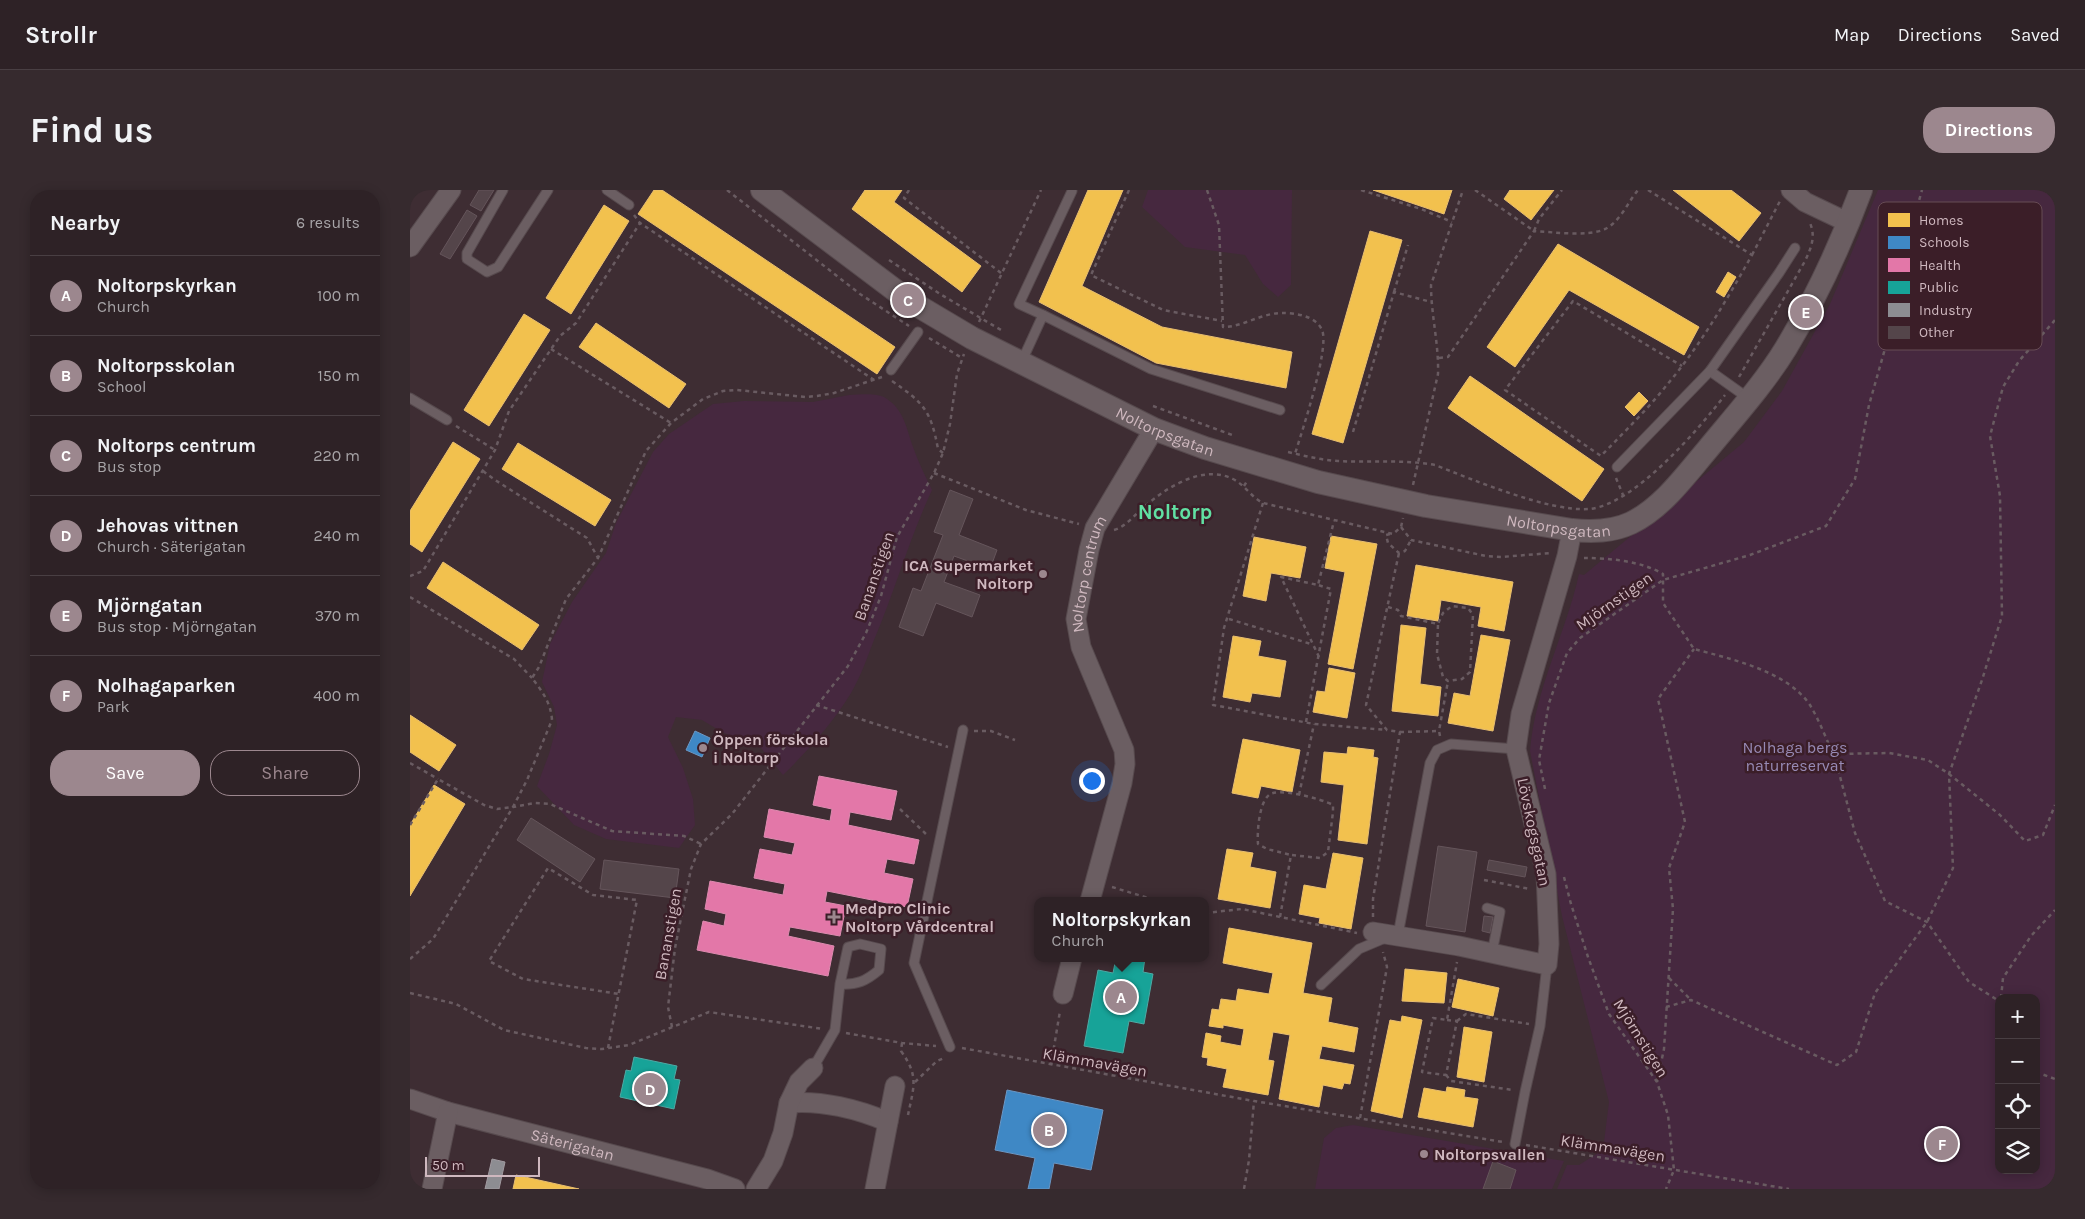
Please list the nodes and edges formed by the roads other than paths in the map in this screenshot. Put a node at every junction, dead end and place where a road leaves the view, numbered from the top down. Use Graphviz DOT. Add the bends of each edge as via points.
graph roads {
  1 [pos="451,190"];
  2 [pos="503,190"];
  3 [pos="548,190"];
  4 [pos="607,190"];
  5 [pos="762,190"];
  6 [pos="1861,190"];
  7 [pos="1072,191"];
  8 [pos="1788,195"];
  9 [pos="629,205"];
  10 [pos="1849,223"];
  11 [pos="410,247"];
  12 [pos="1794,248"];
  13 [pos="1043,315"];
  14 [pos="918,332"];
  15 [pos="1021,364"];
  16 [pos="891,370"];
  17 [pos="1710,370"];
  18 [pos="1740,393"];
  19 [pos="410,398"];
  20 [pos="1280,410"];
  21 [pos="446,420"];
  22 [pos="1154,429"];
  23 [pos="1617,466"];
  24 [pos="1572,530"];
  25 [pos="963,730"];
  26 [pos="1516,749"];
  27 [pos="1093,892"];
  28 [pos="1487,908"];
  29 [pos="1385,936"];
  30 [pos="1492,953"];
  31 [pos="1071,962"];
  32 [pos="1547,965"];
  33 [pos="840,984"];
  34 [pos="1321,985"];
  35 [pos="1063,994"];
  36 [pos="952,1050"];
  37 [pos="813,1068"];
  38 [pos="895,1086"];
  39 [pos="410,1099"];
  40 [pos="789,1103"];
  41 [pos="448,1112"];
  42 [pos="888,1122"];
  43 [pos="1515,1144"];
  44 [pos="432,1189"];
  45 [pos="735,1189"];
  46 [pos="756,1189"];
  47 [pos="876,1189"];
  1 -- 11 [label="street"];
  2 -- 3 [label="lane" via="467,253 467,259 486,272 498,268"];
  4 -- 9 [label="lane"];
  5 -- 15 [label="street, Noltorpsgatan" via="967,348"];
  6 -- 10 [label="street"];
  7 -- 13 [label="lane" via="1019,304"];
  8 -- 10 [label="street"];
  10 -- 18 [label="street" via="1786,348"];
  12 -- 17 [label="lane"];
  13 -- 15 [label="lane"];
  13 -- 20 [label="lane" via="1151,369"];
  14 -- 16 [label="lane"];
  15 -- 22 [label="street, Noltorpsgatan"];
  17 -- 18 [label="lane"];
  17 -- 23 [label="lane"];
  18 -- 24 [label="street, Noltorpsgatan" via="1676,488 1647,512 1624,526 1593,532"];
  19 -- 21 [label="lane"];
  22 -- 24 [label="street, Noltorpsgatan" via="1318,482 1426,506"];
  22 -- 27 [label="street, Noltorp centrum" via="1096,528 1076,619 1081,647 1124,750 1125,764"];
  24 -- 26 [label="street, Lövskogsgatan" via="1521,714"];
  25 -- 36 [label="lane" via="914,963"];
  26 -- 29 [label="lane" via="1451,744 1437,750 1430,764"];
  26 -- 32 [label="street, Lövskogsgatan" via="1546,874"];
  28 -- 30 [label="lane" via="1500,912"];
  29 -- 30 [label="street"];
  29 -- 34 [label="lane" via="1358,949"];
  30 -- 32 [label="street"];
  31 -- 35 [label="street"];
  32 -- 43 [label="lane" via="1540,1026"];
  33 -- 33 [label="lane" via="848,947 860,944 881,949 879,970 870,978 855,985"];
  33 -- 37 [label="lane" via="835,1030"];
  37 -- 40 [label="street" via="799,1082"];
  38 -- 42 [label="street"];
  39 -- 41 [label="street, Säterigatan"];
  40 -- 42 [label="street" via="806,1101 869,1114"];
  40 -- 46 [label="street" via="773,1161"];
  41 -- 44 [label="street"];
  41 -- 45 [label="street, Säterigatan" via="689,1174"];
  42 -- 47 [label="street"];
}
